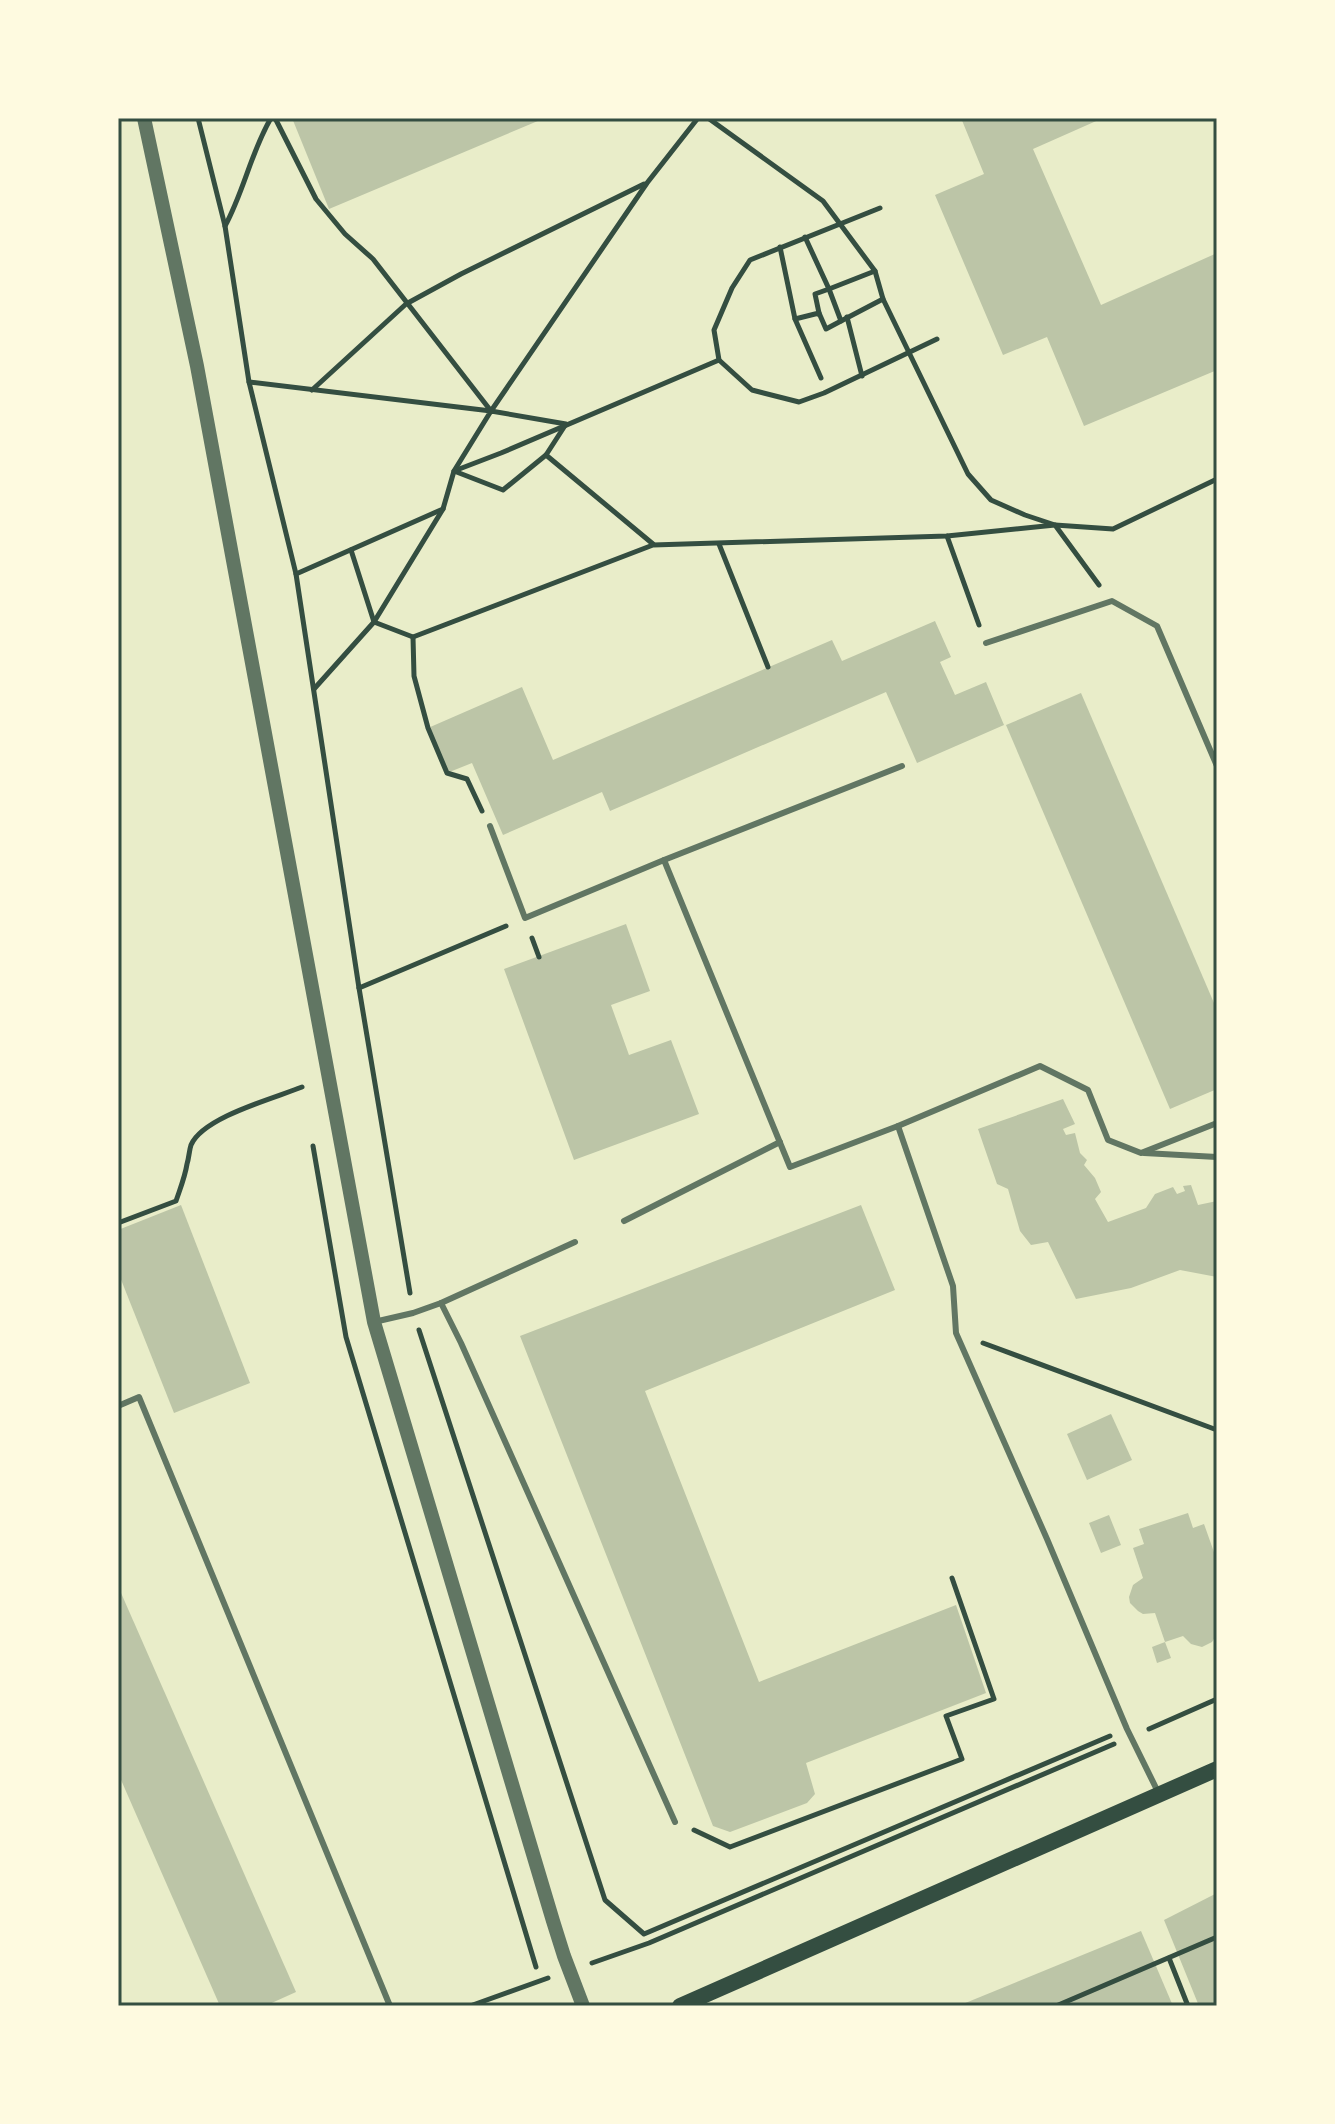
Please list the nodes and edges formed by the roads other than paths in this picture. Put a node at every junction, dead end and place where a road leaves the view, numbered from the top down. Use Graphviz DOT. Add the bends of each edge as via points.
graph roads {
  1 [pos="144,118"];
  2 [pos="986,643"];
  3 [pos="902,766"];
  4 [pos="1217,766"];
  5 [pos="490,826"];
  6 [pos="664,860"];
  7 [pos="1217,1123"];
  8 [pos="898,1126"];
  9 [pos="780,1142"];
  10 [pos="1141,1153"];
  11 [pos="1217,1157"];
  12 [pos="624,1221"];
  13 [pos="575,1242"];
  14 [pos="441,1303"];
  15 [pos="374,1322"];
  16 [pos="118,1406"];
  17 [pos="1217,1769"];
  18 [pos="1159,1794"];
  19 [pos="675,1822"];
  20 [pos="390,2006"];
  21 [pos="583,2006"];
  22 [pos="680,2006"];
  1 -- 15 [label="street" via="197,366"];
  2 -- 4 [label="lane" via="1112,601 1157,626"];
  3 -- 6 [label="lane"];
  5 -- 6 [label="lane" via="525,918"];
  6 -- 9 [label="lane"];
  7 -- 10 [label="lane"];
  8 -- 9 [label="lane" via="790,1167"];
  8 -- 10 [label="lane" via="1040,1066 1088,1090 1108,1140"];
  8 -- 18 [label="lane" via="953,1286 956,1333"];
  9 -- 12 [label="lane"];
  10 -- 11 [label="lane"];
  13 -- 14 [label="lane"];
  14 -- 15 [label="lane"];
  14 -- 19 [label="lane"];
  15 -- 21 [label="street"];
  16 -- 20 [label="lane" via="139,1397"];
  17 -- 18 [label="main road"];
  18 -- 22 [label="main road"];
}
